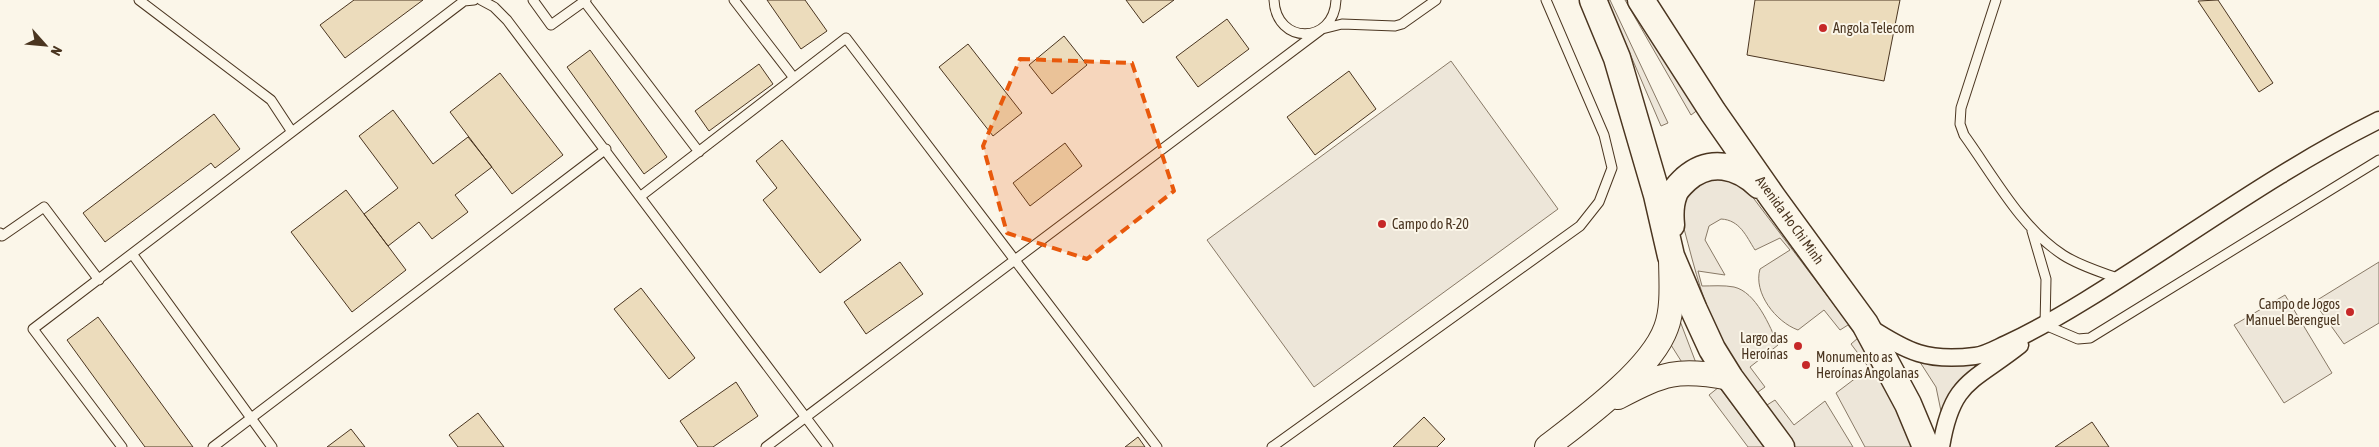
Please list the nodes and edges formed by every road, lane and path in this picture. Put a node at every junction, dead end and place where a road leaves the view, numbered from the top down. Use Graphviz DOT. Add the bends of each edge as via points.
graph roads {
  1 [pos="139,0"];
  2 [pos="474,0"];
  3 [pos="481,0"];
  4 [pos="533,0"];
  5 [pos="585,0"];
  6 [pos="734,0"];
  7 [pos="1274,0"];
  8 [pos="1336,0"];
  9 [pos="1436,0"];
  10 [pos="1546,0"];
  11 [pos="1593,0"];
  12 [pos="1641,0"];
  13 [pos="1996,0"];
  14 [pos="1322,29"];
  15 [pos="794,78"];
  16 [pos="2379,109"];
  17 [pos="2379,120"];
  18 [pos="292,132"];
  19 [pos="2345,137"];
  20 [pos="606,150"];
  21 [pos="699,152"];
  22 [pos="2379,160"];
  23 [pos="641,196"];
  24 [pos="1772,198"];
  25 [pos="2032,231"];
  26 [pos="0,234"];
  27 [pos="133,255"];
  28 [pos="1671,256"];
  29 [pos="1015,259"];
  30 [pos="99,280"];
  31 [pos="2120,280"];
  32 [pos="1865,324"];
  33 [pos="2045,325"];
  34 [pos="1730,378"];
  35 [pos="1599,407"];
  36 [pos="805,417"];
  37 [pos="251,418"];
  38 [pos="122,447"];
  39 [pos="213,447"];
  40 [pos="272,447"];
  41 [pos="766,447"];
  42 [pos="828,447"];
  43 [pos="1157,447"];
  44 [pos="1272,447"];
  45 [pos="1547,447"];
  46 [pos="1781,447"];
  47 [pos="1926,447"];
  48 [pos="1941,447"];
  1 -- 18 [label="lane" via="271,100"];
  2 -- 18 [label="lane" via="464,1"];
  3 -- 20 [label="lane" via="494,6 507,20"];
  4 -- 5 [label="lane" via="551,26"];
  5 -- 21 [label="lane"];
  6 -- 15 [label="lane"];
  7 -- 14 [label="lane" via="1278,20 1285,27 1303,34"];
  8 -- 14 [label="lane" via="1335,12"];
  9 -- 14 [label="lane" via="1402,24 1342,24"];
  10 -- 44 [label="lane" via="1604,135 1612,168 1599,202 1580,226"];
  11 -- 28 [label="main road" via="1617,58 1658,195"];
  12 -- 24 [label="main road, Avenida Ho Chi Minh"];
  13 -- 25 [label="lane" via="1962,108 1960,124 1964,135"];
  14 -- 29 [label="lane"];
  15 -- 21 [label="lane"];
  15 -- 29 [label="lane" via="846,38"];
  16 -- 19 [label="street"];
  17 -- 19 [label="street"];
  18 -- 27 [label="lane"];
  19 -- 31 [label="street" via="2284,172"];
  20 -- 23 [label="lane"];
  20 -- 37 [label="lane"];
  21 -- 23 [label="lane"];
  22 -- 33 [label="lane" via="2090,338 2078,339"];
  23 -- 36 [label="lane"];
  24 -- 28 [label="main road" via="1755,181 1734,168 1722,165 1695,172 1674,194 1670,210"];
  24 -- 32 [label="main road, Avenida Ho Chi Minh"];
  25 -- 31 [label="lane" via="2062,255"];
  25 -- 33 [label="lane" via="2046,279"];
  26 -- 30 [label="lane" via="2,236 44,207"];
  27 -- 30 [label="lane"];
  27 -- 37 [label="lane"];
  28 -- 34 [label="main road" via="1708,341"];
  28 -- 35 [label="main road" via="1666,327 1649,356"];
  29 -- 36 [label="lane"];
  29 -- 43 [label="lane"];
  30 -- 38 [label="lane" via="33,329"];
  31 -- 33 [label="street"];
  32 -- 33 [label="street" via="1918,355 1949,358 1977,356"];
  32 -- 47 [label="main road, Avenida Ho Chi Minh" via="1908,404"];
  33 -- 48 [label="street" via="1970,379 1950,410"];
  34 -- 35 [label="main road" via="1705,373 1669,374"];
  34 -- 46 [label="main road"];
  35 -- 45 [label="main road"];
  36 -- 41 [label="lane"];
  36 -- 42 [label="lane"];
  37 -- 39 [label="lane"];
  37 -- 40 [label="lane"];
}
